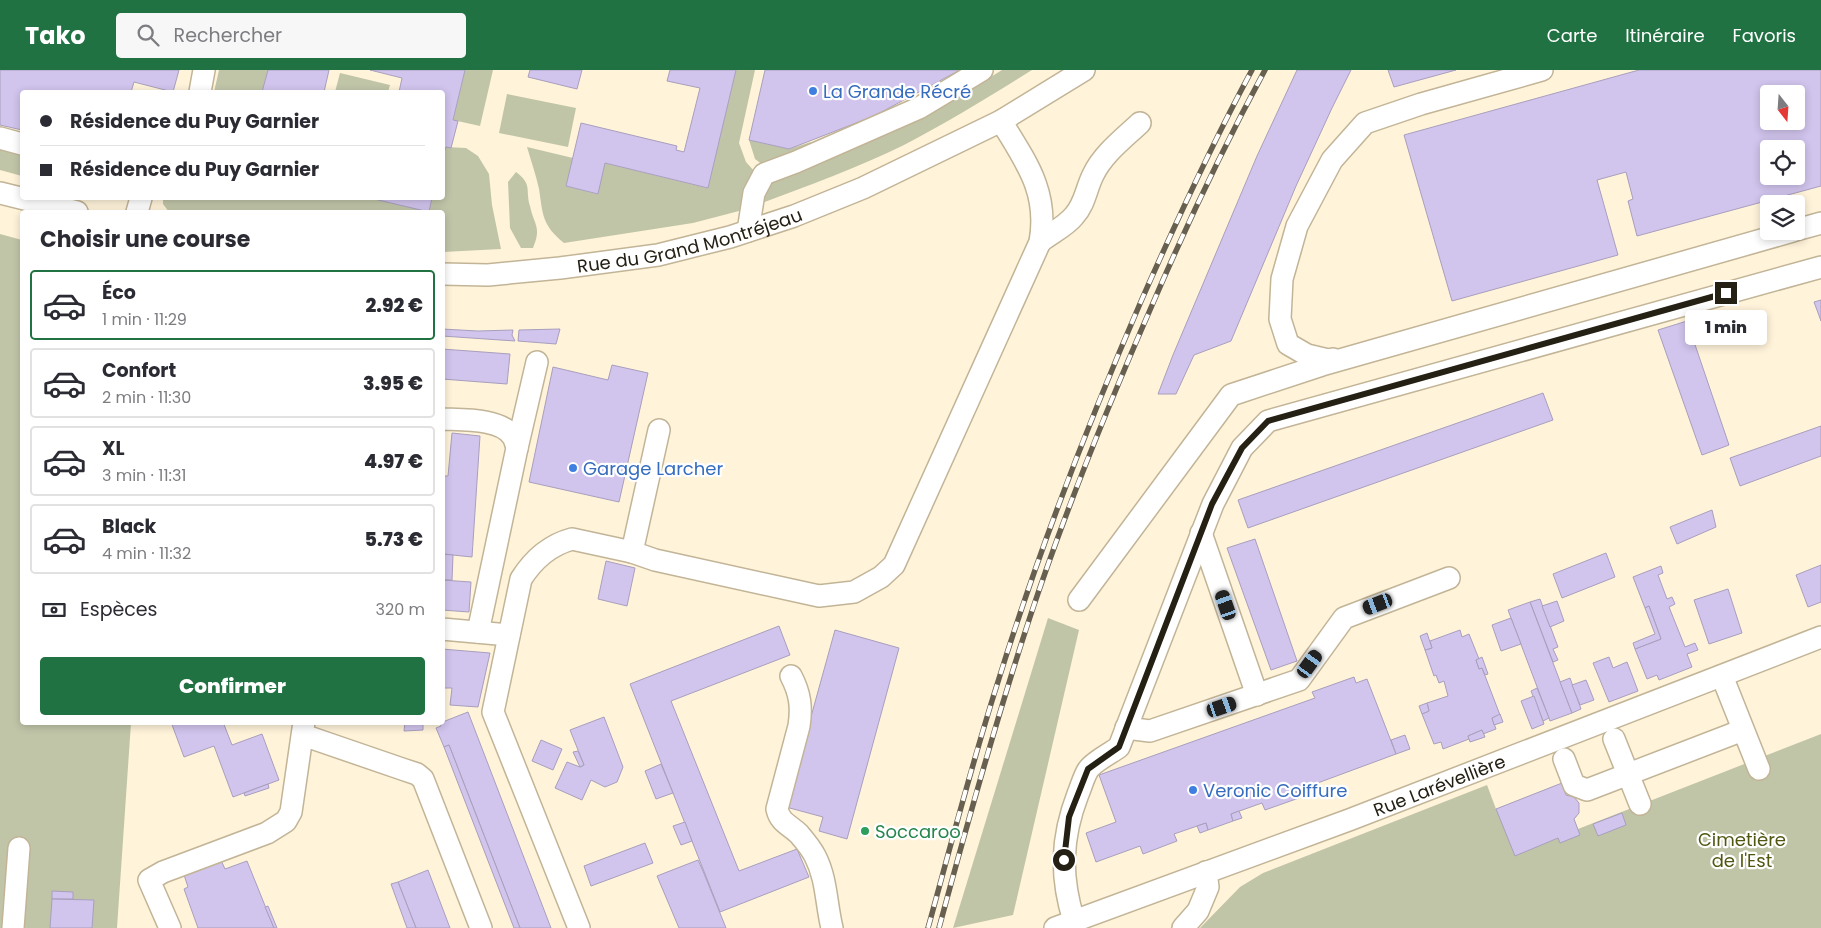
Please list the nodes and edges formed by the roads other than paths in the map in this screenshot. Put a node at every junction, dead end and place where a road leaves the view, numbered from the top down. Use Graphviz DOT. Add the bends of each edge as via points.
graph roads {
  1 [pos="204,70"];
  2 [pos="982,70"];
  3 [pos="1061,70"];
  4 [pos="1084,70"];
  5 [pos="1542,70"];
  6 [pos="200,90"];
  7 [pos="1001,121"];
  8 [pos="1140,124"];
  9 [pos="0,138"];
  10 [pos="20,143"];
  11 [pos="924,159"];
  12 [pos="0,193"];
  13 [pos="20,198"];
  14 [pos="28,200"];
  15 [pos="69,210"];
  16 [pos="1821,223"];
  17 [pos="1805,228"];
  18 [pos="748,231"];
  19 [pos="1763,240"];
  20 [pos="1040,242"];
  21 [pos="1821,267"];
  22 [pos="445,274"];
  23 [pos="1394,344"];
  24 [pos="536,362"];
  25 [pos="445,419"];
  26 [pos="659,430"];
  27 [pos="516,448"];
  28 [pos="1201,533"];
  29 [pos="632,552"];
  30 [pos="1449,578"];
  31 [pos="1079,600"];
  32 [pos="445,629"];
  33 [pos="478,632"];
  34 [pos="509,635"];
  35 [pos="1821,637"];
  36 [pos="791,676"];
  37 [pos="1722,676"];
  38 [pos="1257,694"];
  39 [pos="1126,728"];
  40 [pos="303,729"];
  41 [pos="1743,730"];
  42 [pos="1614,739"];
  43 [pos="1564,759"];
  44 [pos="1759,769"];
  45 [pos="1628,774"];
  46 [pos="1640,804"];
  47 [pos="19,848"];
  48 [pos="1206,872"];
  49 [pos="1065,925"];
  50 [pos="13,928"];
  51 [pos="170,928"];
  52 [pos="480,928"];
  53 [pos="580,928"];
  54 [pos="832,928"];
  55 [pos="1183,928"];
  1 -- 6 [label="street"];
  2 -- 18 [label="street" via="919,108 764,174 754,193"];
  3 -- 11 [label="street, Rue du Grand Montréjeau"];
  4 -- 7 [label="street, Rue du Grand Montréjeau"];
  5 -- 23 [label="street" via="1365,123 1332,160 1297,226 1282,279 1280,319 1288,344 1307,356 1328,360"];
  7 -- 11 [label="street, Rue du Grand Montréjeau"];
  7 -- 20 [label="street" via="1037,188 1043,224"];
  8 -- 20 [label="street" via="1108,153 1093,175 1074,217"];
  9 -- 10 [label="street"];
  11 -- 18 [label="street, Rue du Grand Montréjeau" via="863,188"];
  12 -- 13 [label="street"];
  14 -- 15 [label="street"];
  16 -- 17 [label="street"];
  18 -- 22 [label="street, Rue du Grand Montréjeau" via="648,256 497,274"];
  19 -- 23 [label="street"];
  20 -- 29 [label="street" via="894,565 881,578 854,592 819,596 655,560"];
  21 -- 28 [label="street" via="1268,421 1242,448 1212,504"];
  23 -- 31 [label="street" via="1231,395"];
  24 -- 27 [label="street"];
  25 -- 27 [label="street" via="483,421 504,428 513,437"];
  26 -- 29 [label="street"];
  27 -- 33 [label="street"];
  28 -- 38 [label="street"];
  28 -- 39 [label="street"];
  29 -- 34 [label="street" via="572,539 546,551 529,566 521,579"];
  30 -- 38 [label="street" via="1344,618 1298,680"];
  32 -- 33 [label="street"];
  33 -- 34 [label="street"];
  34 -- 53 [label="street" via="493,712"];
  35 -- 37 [label="street, Rue Larévellière"];
  36 -- 54 [label="street" via="799,694 801,715 777,809 781,820 808,844 820,867"];
  37 -- 41 [label="street"];
  37 -- 48 [label="street, Rue Larévellière"];
  38 -- 39 [label="street" via="1150,731"];
  39 -- 49 [label="street" via="1119,747 1088,769 1069,817 1064,847"];
  40 -- 51 [label="street" via="291,812 286,821 267,833 149,880"];
  40 -- 52 [label="street" via="423,779"];
  41 -- 44 [label="street"];
  41 -- 45 [label="street"];
  42 -- 45 [label="street"];
  43 -- 45 [label="street" via="1574,785 1587,790"];
  45 -- 46 [label="street"];
  47 -- 50 [label="street"];
  48 -- 49 [label="street, Rue Larévellière"];
  48 -- 55 [label="street" via="1208,888 1198,911"];
}
